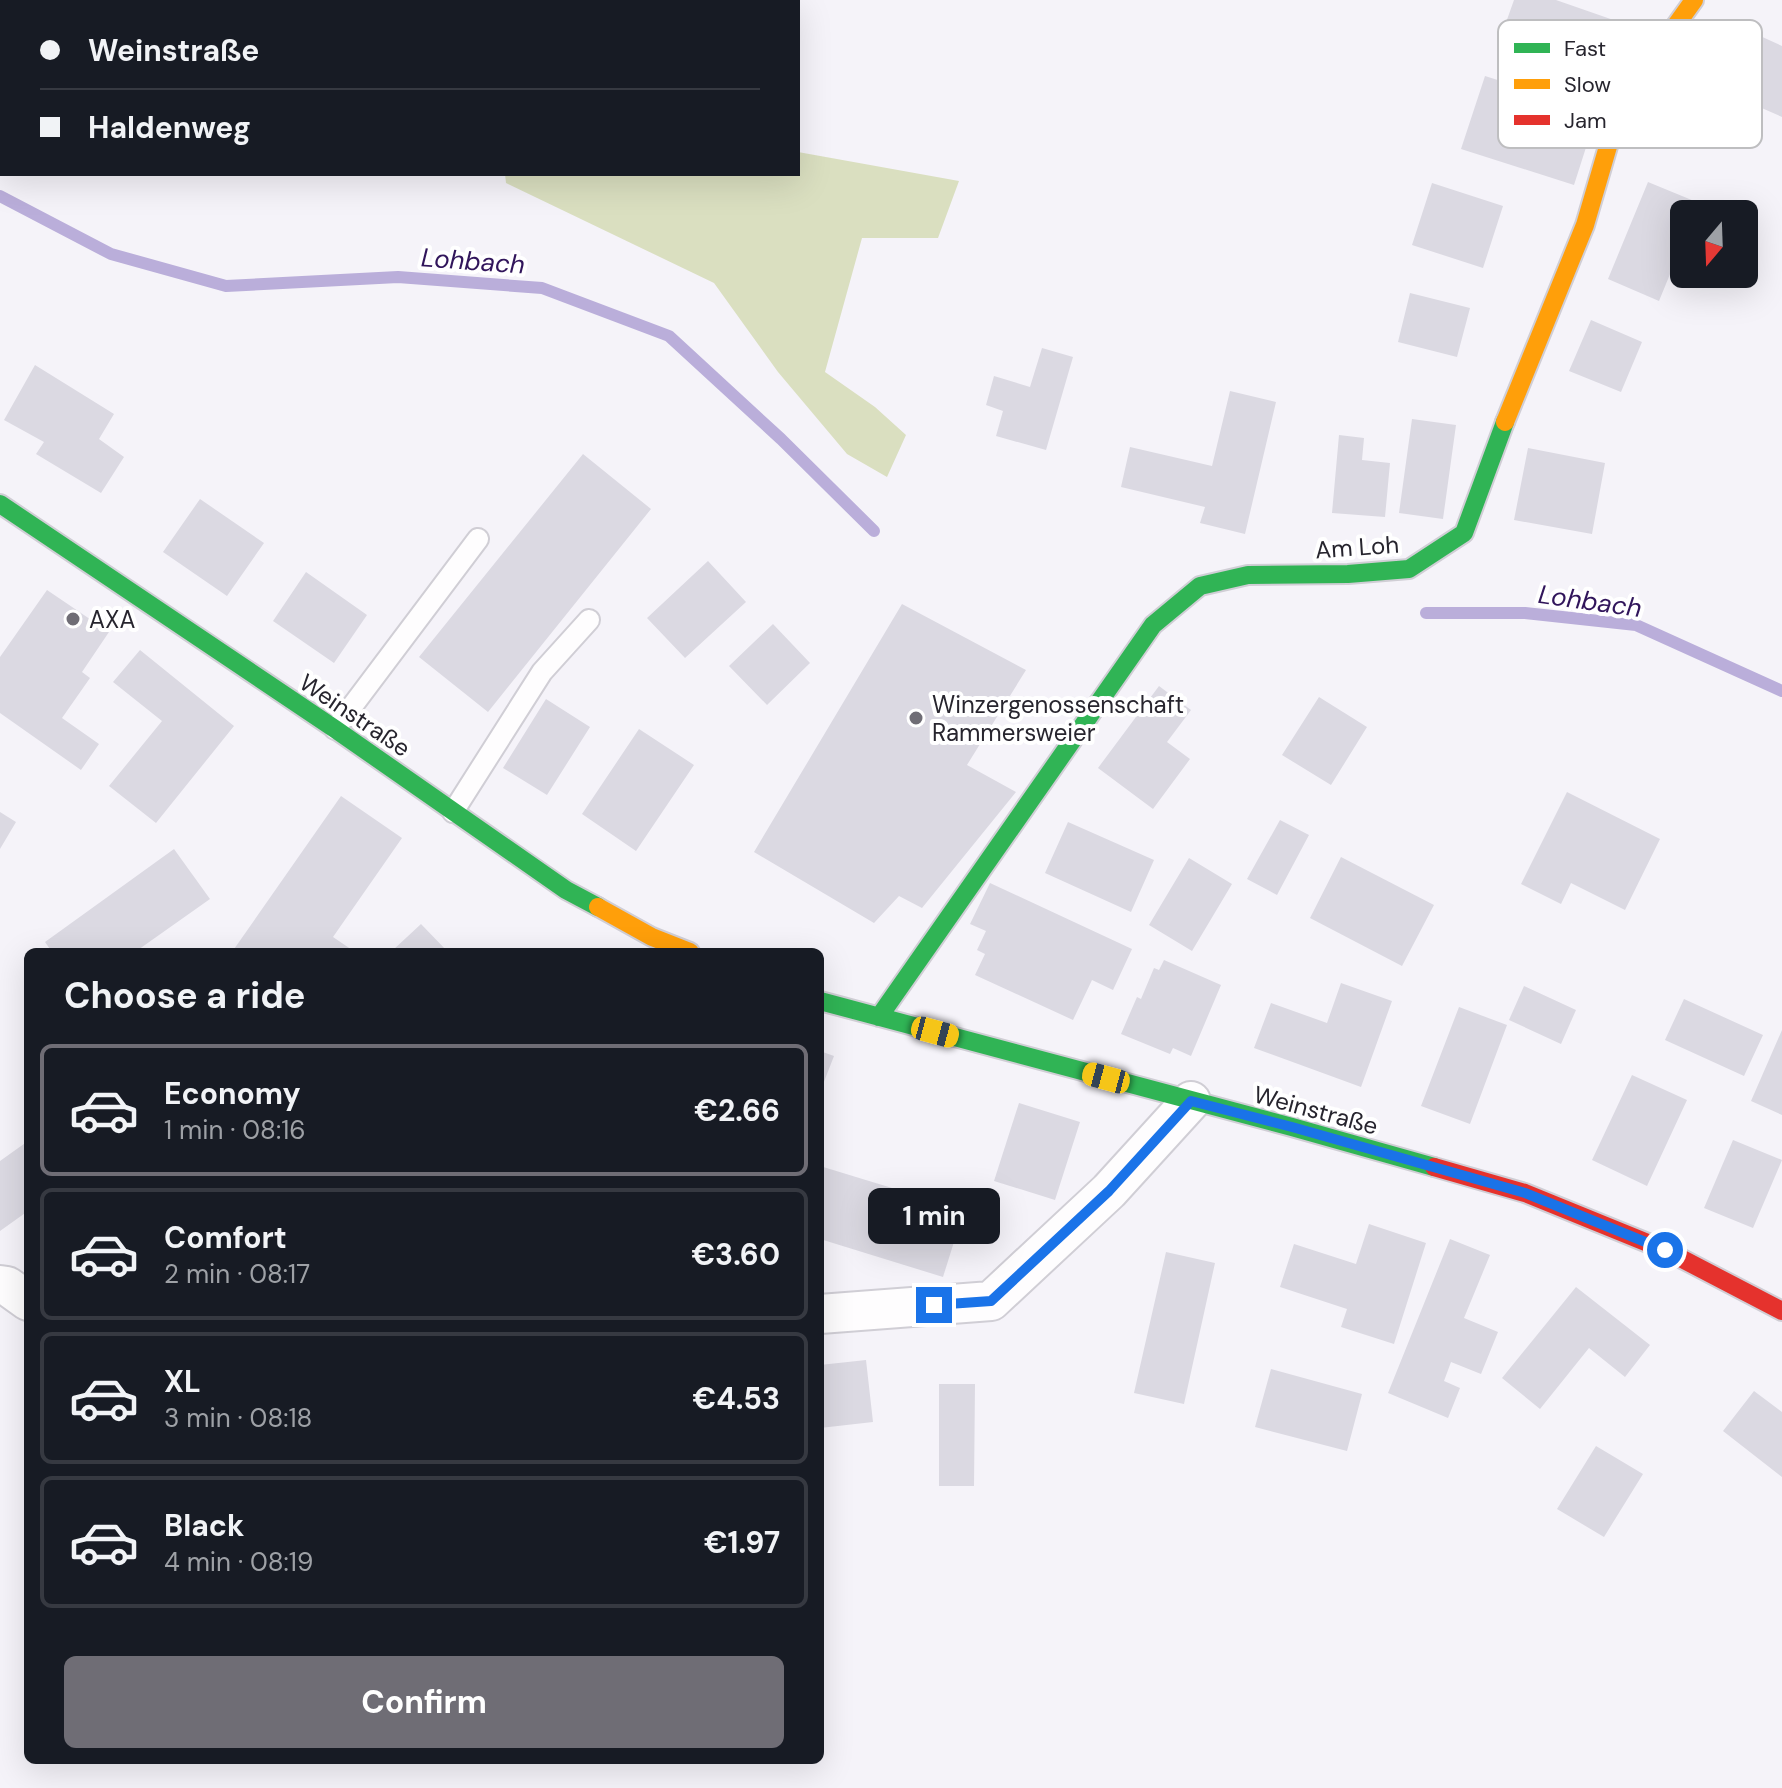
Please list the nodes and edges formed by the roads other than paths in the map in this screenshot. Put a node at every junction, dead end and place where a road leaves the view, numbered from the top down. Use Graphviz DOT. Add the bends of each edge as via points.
graph roads {
  1 [pos="1694,0"];
  2 [pos="1680,20"];
  3 [pos="1608,148"];
  4 [pos="0,504"];
  5 [pos="478,539"];
  6 [pos="589,620"];
  7 [pos="335,729"];
  8 [pos="453,812"];
  9 [pos="648,945"];
  10 [pos="824,1002"];
  11 [pos="879,1017"];
  12 [pos="1191,1101"];
  13 [pos="0,1285"];
  14 [pos="24,1298"];
  15 [pos="1782,1311"];
  16 [pos="824,1314"];
  1 -- 2 [label="street, Am Loh"];
  3 -- 11 [label="street, Am Loh" via="1585,225 1464,533 1409,569 1248,575 1200,586 1153,625"];
  4 -- 7 [label="street, Weinstraße"];
  5 -- 7 [label="lane"];
  6 -- 8 [label="lane" via="542,672"];
  7 -- 8 [label="street, Weinstraße"];
  8 -- 9 [label="street, Weinstraße"];
  10 -- 11 [label="street, Weinstraße"];
  11 -- 12 [label="street, Weinstraße"];
  12 -- 15 [label="street, Weinstraße" via="1525,1193 1665,1250"];
  12 -- 16 [label="street" via="1109,1191 991,1301"];
  13 -- 14 [label="street"];
}
